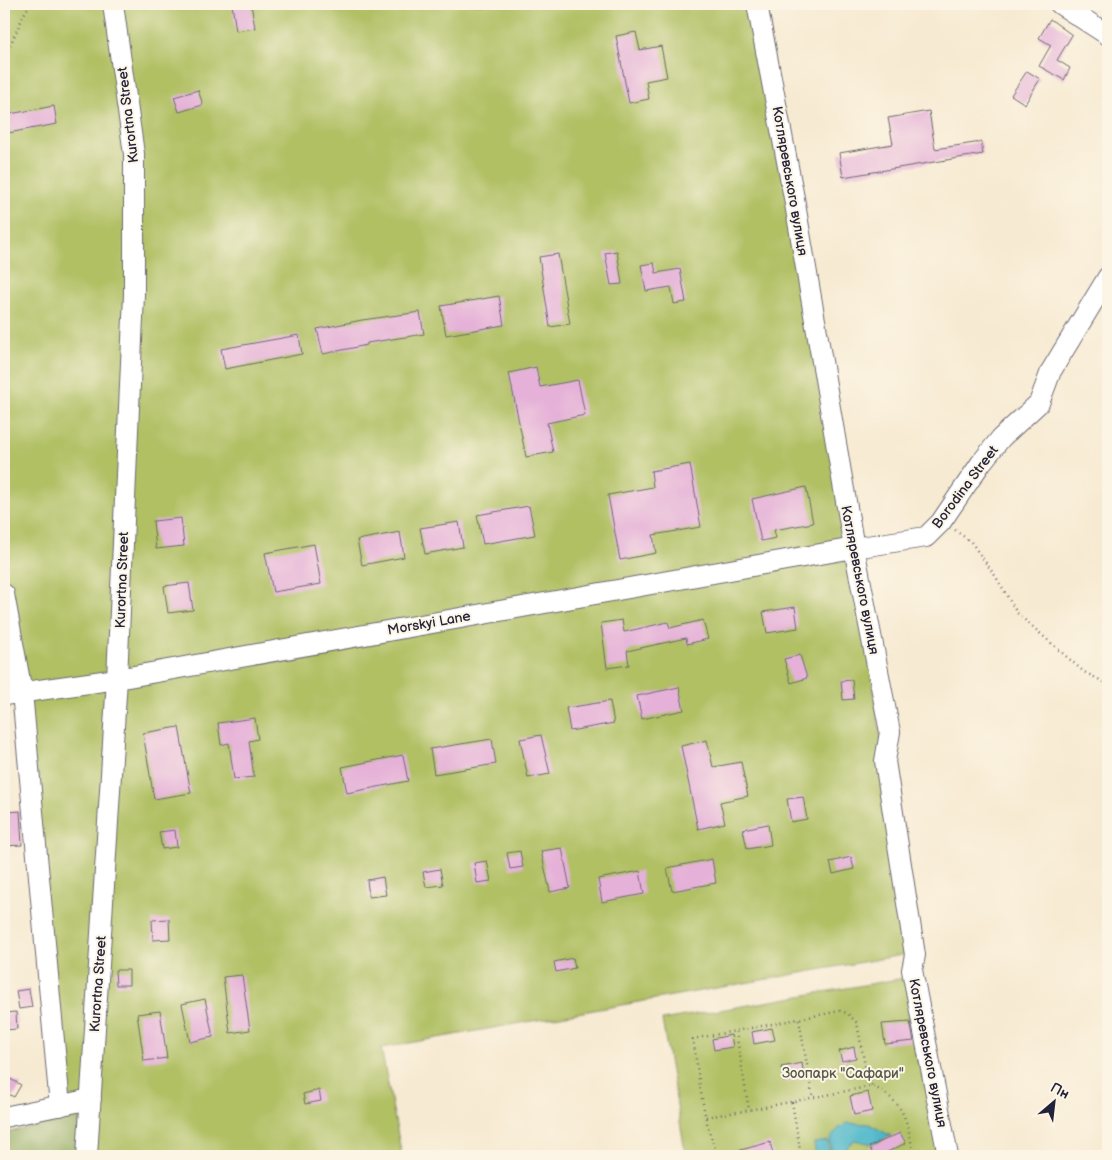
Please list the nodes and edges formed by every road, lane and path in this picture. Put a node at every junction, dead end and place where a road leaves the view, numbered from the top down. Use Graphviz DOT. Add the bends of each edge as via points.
graph roads {
  1 [pos="32,4"];
  2 [pos="113,4"];
  3 [pos="757,4"];
  4 [pos="1060,4"];
  5 [pos="1108,35"];
  6 [pos="4,59"];
  7 [pos="1108,277"];
  8 [pos="941,522"];
  9 [pos="854,548"];
  10 [pos="4,594"];
  11 [pos="117,679"];
  12 [pos="1108,684"];
  13 [pos="13,693"];
  14 [pos="799,1020"];
  15 [pos="736,1032"];
  16 [pos="872,1086"];
  17 [pos="813,1098"];
  18 [pos="91,1099"];
  19 [pos="792,1102"];
  20 [pos="60,1106"];
  21 [pos="749,1110"];
  22 [pos="4,1117"];
  23 [pos="706,1117"];
  24 [pos="87,1156"];
  25 [pos="720,1156"];
  26 [pos="801,1156"];
  27 [pos="914,1156"];
  28 [pos="948,1156"];
  1 -- 6 [label="path" via="26,10"];
  2 -- 11 [label="street, Kurortna Street" via="134,154 134,295"];
  3 -- 9 [label="street, Котляревського вулиця" via="796,208"];
  4 -- 5 [label="street"];
  7 -- 8 [label="street, Borodina Street" via="1050,370 1039,403 1001,438"];
  8 -- 9 [label="street, Borodina Street" via="926,537"];
  8 -- 12 [label="path" via="971,542 1017,613 1084,672"];
  9 -- 11 [label="street, Morskyi Lane"];
  9 -- 28 [label="street, Котляревського вулиця" via="890,732 885,761 915,954 912,970"];
  10 -- 13 [label="street"];
  11 -- 13 [label="street, Morskyi Lane"];
  11 -- 18 [label="street, Kurortna Street"];
  13 -- 20 [label="street"];
  14 -- 15 [label="path"];
  14 -- 16 [label="path" via="840,1011 853,1017"];
  14 -- 17 [label="path"];
  15 -- 21 [label="path"];
  15 -- 23 [label="path" via="693,1040"];
  16 -- 17 [label="path"];
  16 -- 27 [label="path" via="885,1092 903,1113"];
  17 -- 19 [label="path"];
  18 -- 20 [label="street"];
  18 -- 24 [label="street, Kurortna Street"];
  19 -- 21 [label="path"];
  19 -- 26 [label="path"];
  20 -- 22 [label="street"];
  21 -- 23 [label="path"];
  23 -- 25 [label="path"];
}
